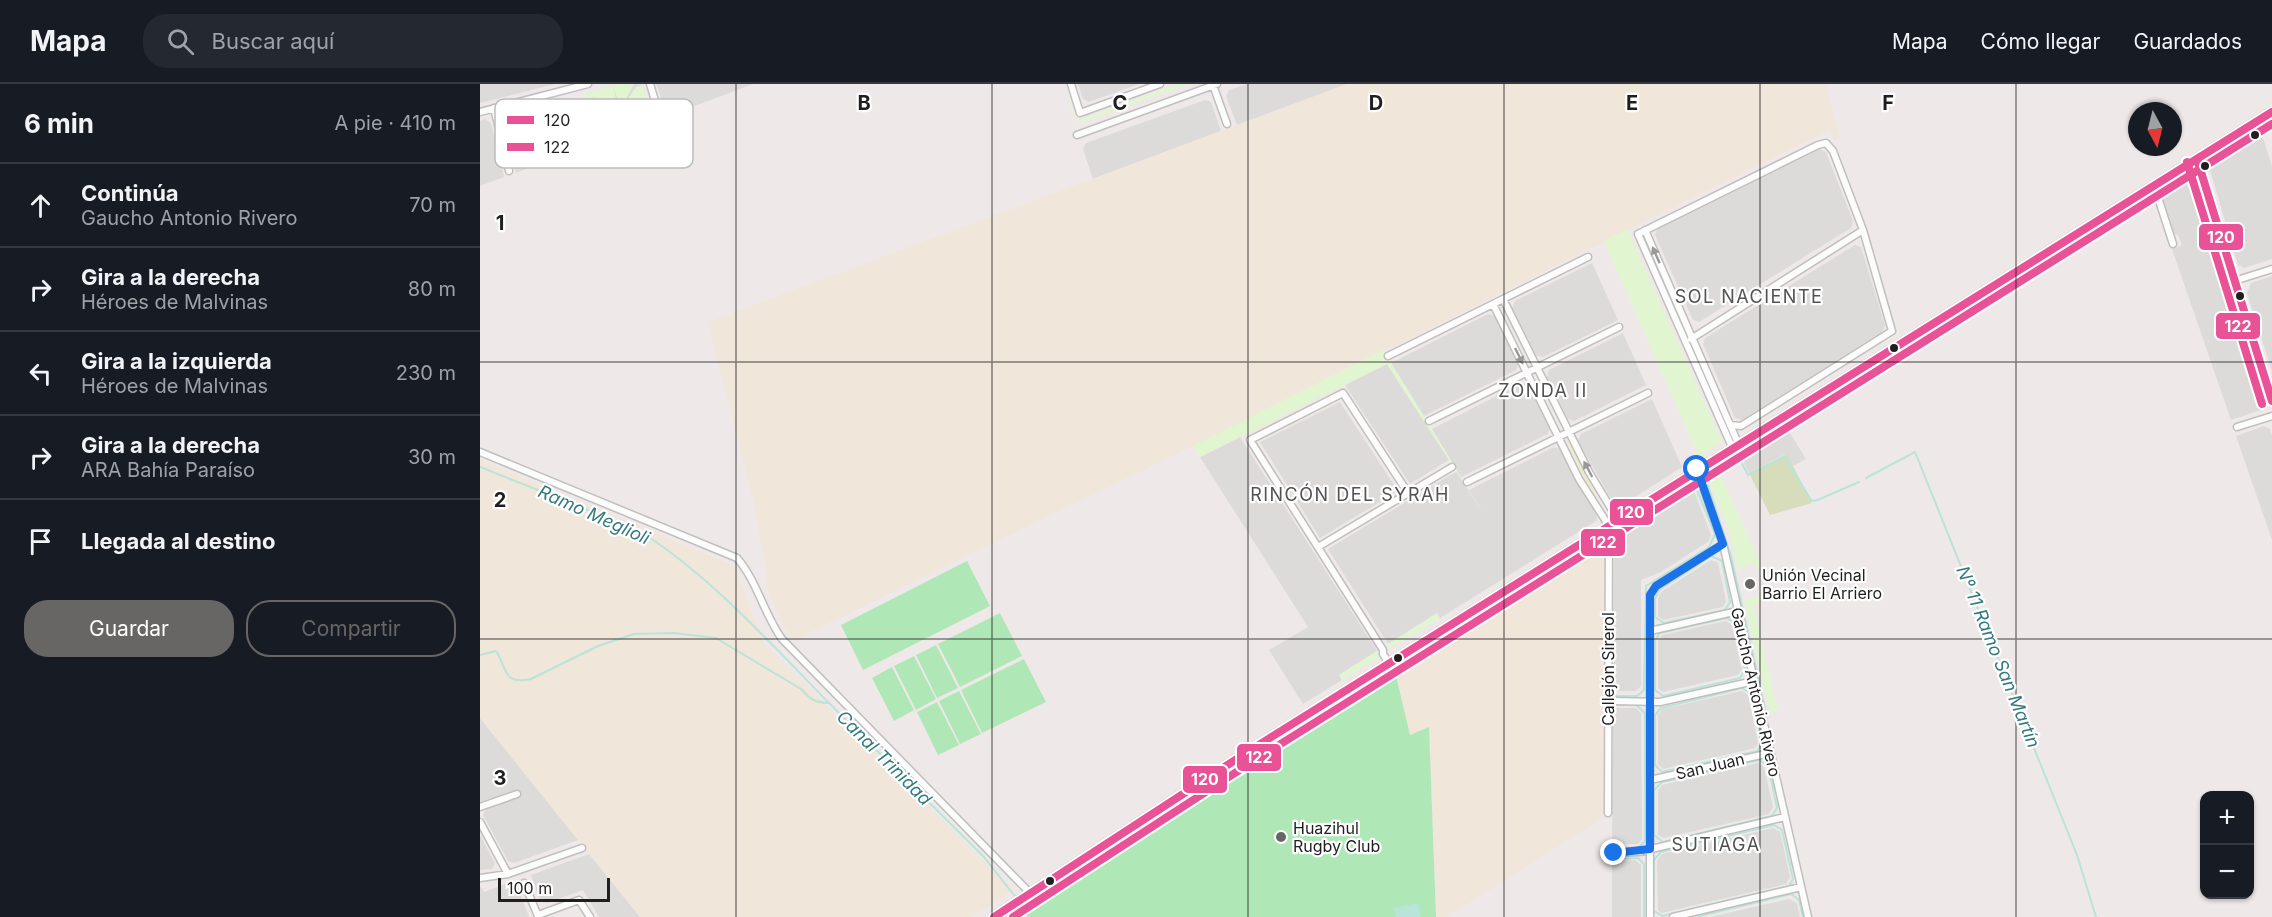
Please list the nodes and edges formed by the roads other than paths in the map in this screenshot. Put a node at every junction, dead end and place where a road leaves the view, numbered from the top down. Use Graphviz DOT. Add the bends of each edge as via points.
graph roads {
  1 [pos="588,84"];
  2 [pos="650,84"];
  3 [pos="1071,84"];
  4 [pos="1160,84"];
  5 [pos="1215,85"];
  6 [pos="529,99"];
  7 [pos="655,99"];
  8 [pos="494,108"];
  9 [pos="480,112"];
  10 [pos="495,112"];
  11 [pos="2270,113"];
  12 [pos="1227,124"];
  13 [pos="2272,126"];
  14 [pos="1077,135"];
  15 [pos="2197,159"];
  16 [pos="508,168"];
  17 [pos="509,171"];
  18 [pos="2154,186"];
  19 [pos="1645,230"];
  20 [pos="1863,230"];
  21 [pos="2174,244"];
  22 [pos="1588,257"];
  23 [pos="2272,269"];
  24 [pos="2234,281"];
  25 [pos="1670,288"];
  26 [pos="1664,292"];
  27 [pos="1503,299"];
  28 [pos="1492,304"];
  29 [pos="1620,327"];
  30 [pos="1692,338"];
  31 [pos="1685,342"];
  32 [pos="1388,356"];
  33 [pos="1538,368"];
  34 [pos="1527,373"];
  35 [pos="1648,393"];
  36 [pos="2272,401"];
  37 [pos="1719,407"];
  38 [pos="2272,416"];
  39 [pos="1429,421"];
  40 [pos="1730,425"];
  41 [pos="2237,427"];
  42 [pos="1569,432"];
  43 [pos="1559,437"];
  44 [pos="1735,445"];
  45 [pos="480,452"];
  46 [pos="1452,467"];
  47 [pos="1697,469"];
  48 [pos="1467,482"];
  49 [pos="1408,493"];
  50 [pos="1618,519"];
  51 [pos="1609,526"];
  52 [pos="1723,544"];
  53 [pos="1318,547"];
  54 [pos="1738,611"];
  55 [pos="1650,631"];
  56 [pos="1391,662"];
  57 [pos="1754,681"];
  58 [pos="1614,701"];
  59 [pos="1650,702"];
  60 [pos="1770,753"];
  61 [pos="1650,780"];
  62 [pos="517,794"];
  63 [pos="480,807"];
  64 [pos="1608,813"];
  65 [pos="1785,817"];
  66 [pos="480,822"];
  67 [pos="582,848"];
  68 [pos="1650,849"];
  69 [pos="1614,853"];
  70 [pos="508,874"];
  71 [pos="480,878"];
  72 [pos="524,883"];
  73 [pos="1801,887"];
  74 [pos="1030,892"];
  75 [pos="538,916"];
  76 [pos="590,917"];
  77 [pos="994,917"];
  78 [pos="1650,917"];
  79 [pos="1673,917"];
  80 [pos="1808,917"];
  1 -- 6 [label="street"];
  2 -- 7 [label="street"];
  3 -- 4 [label="street" via="1080,113"];
  5 -- 12 [label="street"];
  5 -- 14 [label="street"];
  8 -- 9 [label="street"];
  8 -- 10 [label="street"];
  11 -- 13 [label="street"];
  11 -- 15 [label="main road"];
  15 -- 18 [label="main road"];
  15 -- 24 [label="street"];
  16 -- 17 [label="street"];
  18 -- 21 [label="street"];
  18 -- 44 [label="main road"];
  19 -- 20 [label="street" via="1822,143 1833,151"];
  25 -- 19 [label="street, one-way"];
  19 -- 26 [label="street" via="1638,234"];
  20 -- 30 [label="street"];
  20 -- 40 [label="street" via="1892,331 1741,426"];
  22 -- 27 [label="street"];
  23 -- 24 [label="street"];
  24 -- 36 [label="street"];
  25 -- 26 [label="street"];
  25 -- 30 [label="street"];
  26 -- 31 [label="street"];
  27 -- 28 [label="street"];
  27 -- 33 [label="street"];
  28 -- 32 [label="street"];
  28 -- 34 [label="street, one-way"];
  29 -- 33 [label="street"];
  30 -- 31 [label="street"];
  30 -- 37 [label="street"];
  31 -- 37 [label="street"];
  33 -- 34 [label="street"];
  33 -- 42 [label="street"];
  34 -- 39 [label="street"];
  34 -- 43 [label="street"];
  35 -- 42 [label="street"];
  37 -- 40 [label="street"];
  37 -- 44 [label="street"];
  38 -- 41 [label="street"];
  40 -- 44 [label="street"];
  42 -- 43 [label="street"];
  50 -- 42 [label="street, one-way"];
  43 -- 48 [label="street"];
  43 -- 51 [label="street"];
  44 -- 47 [label="main road"];
  45 -- 74 [label="street" via="737,558 769,622 782,639"];
  46 -- 49 [label="street"];
  47 -- 50 [label="main road"];
  47 -- 52 [label="street, Gaucho Antonio Rivero"];
  49 -- 53 [label="street"];
  49 -- 53 [label="street" via="1343,393 1250,440"];
  50 -- 51 [label="main road"];
  51 -- 56 [label="main road"];
  51 -- 64 [label="street, Callejón Sirerol"];
  52 -- 54 [label="street, Gaucho Antonio Rivero"];
  52 -- 55 [label="street" via="1656,586 1650,595"];
  53 -- 56 [label="street"];
  54 -- 55 [label="street"];
  54 -- 57 [label="street, Gaucho Antonio Rivero"];
  55 -- 59 [label="street"];
  56 -- 74 [label="main road"];
  57 -- 59 [label="street"];
  57 -- 60 [label="street, Gaucho Antonio Rivero"];
  58 -- 59 [label="street"];
  59 -- 61 [label="street"];
  60 -- 61 [label="street, San Juan"];
  60 -- 65 [label="street, Gaucho Antonio Rivero"];
  61 -- 68 [label="street"];
  62 -- 63 [label="street"];
  65 -- 68 [label="street"];
  65 -- 73 [label="street, Gaucho Antonio Rivero"];
  66 -- 70 [label="street"];
  67 -- 70 [label="street"];
  68 -- 69 [label="street"];
  68 -- 78 [label="street"];
  70 -- 71 [label="street"];
  72 -- 75 [label="street"];
  73 -- 79 [label="street"];
  73 -- 80 [label="street, Gaucho Antonio Rivero"];
  74 -- 77 [label="main road"];
  75 -- 76 [label="street" via="579,900"];
}
